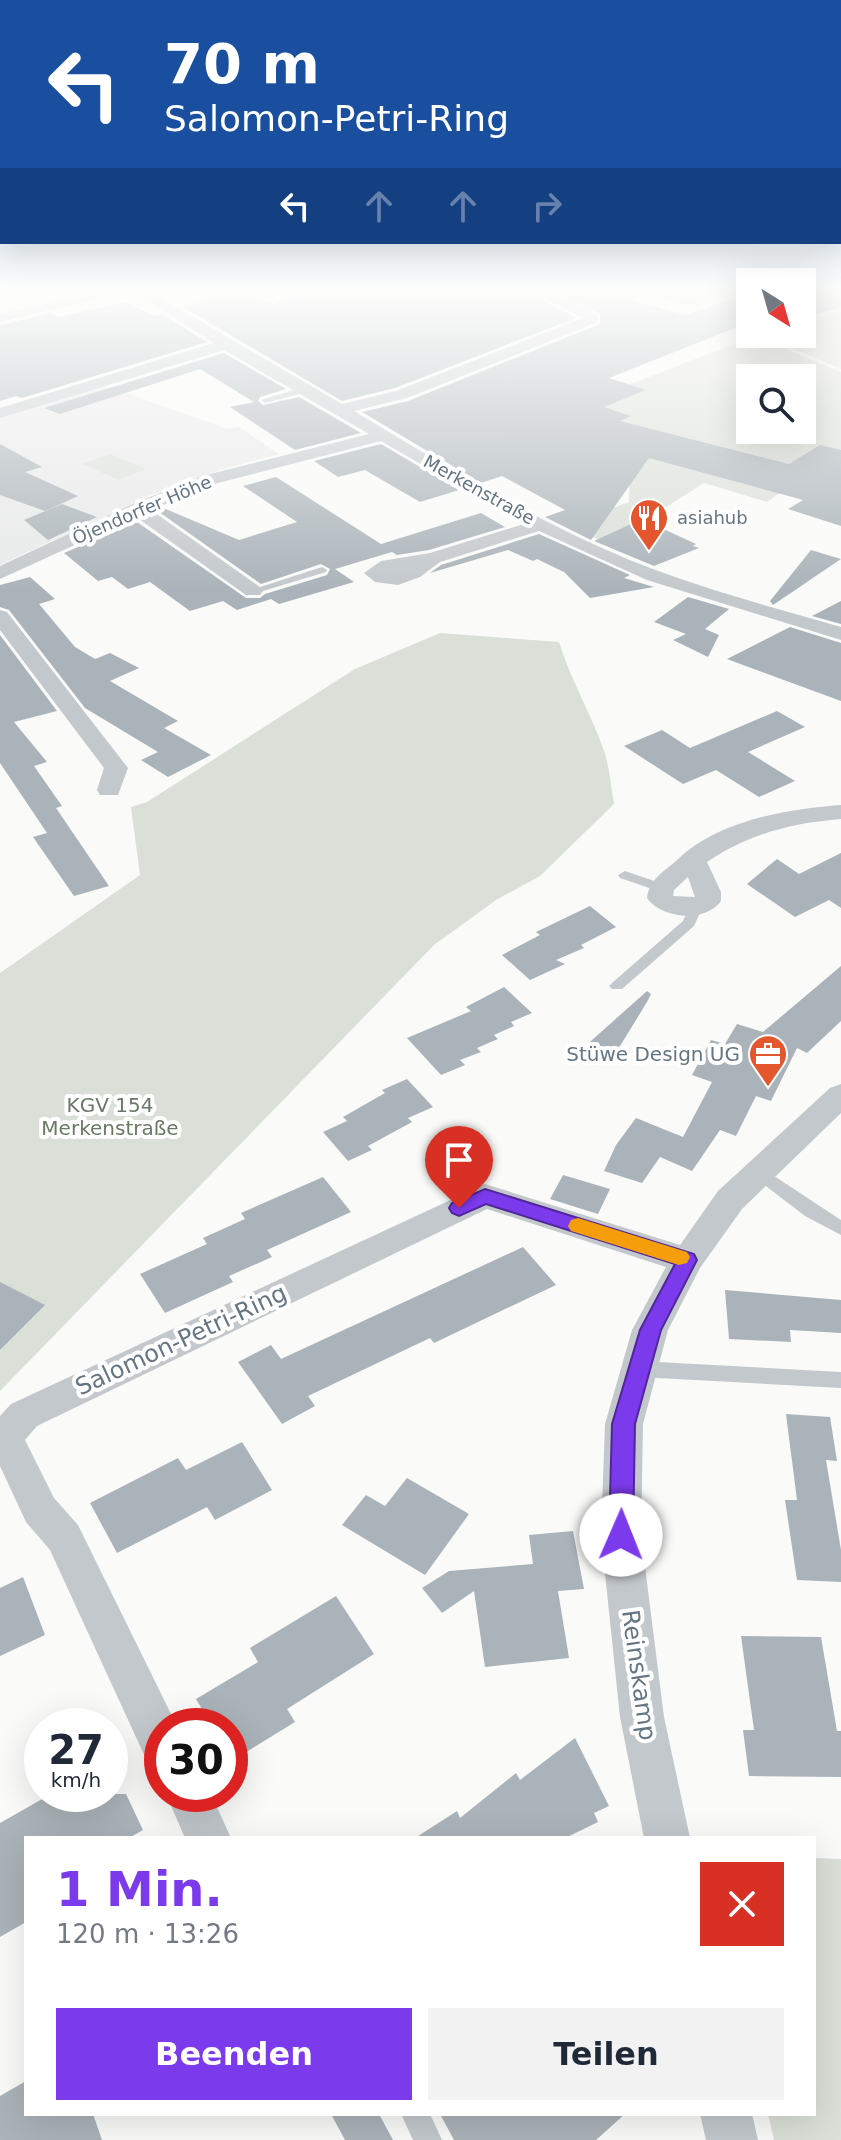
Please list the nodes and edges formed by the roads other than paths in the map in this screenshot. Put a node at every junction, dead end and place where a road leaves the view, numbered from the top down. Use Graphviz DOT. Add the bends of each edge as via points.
graph roads {
  1 [pos="64,393"];
  2 [pos="293,393"];
  3 [pos="309,393"];
  4 [pos="406,393"];
  5 [pos="265,400"];
  6 [pos="339,410"];
  7 [pos="0,413"];
  8 [pos="382,436"];
  9 [pos="137,509"];
  10 [pos="540,525"];
  11 [pos="433,558"];
  12 [pos="322,570"];
  13 [pos="0,573"];
  14 [pos="253,591"];
  15 [pos="0,616"];
  16 [pos="841,634"];
  17 [pos="109,790"];
  18 [pos="841,812"];
  19 [pos="692,858"];
  20 [pos="625,875"];
  21 [pos="661,888"];
  22 [pos="695,908"];
  23 [pos="617,986"];
  24 [pos="841,1095"];
  25 [pos="759,1172"];
  26 [pos="841,1228"];
  27 [pos="687,1260"];
  28 [pos="637,1369"];
  29 [pos="841,1380"];
  30 [pos="3,1438"];
  31 [pos="144,1708"];
  32 [pos="196,1812"];
  33 [pos="207,1836"];
  34 [pos="667,1836"];
  35 [pos="416,2116"];
  36 [pos="726,2116"];
  37 [pos="428,2140"];
  38 [pos="732,2140"];
  1 -- 7 [label="street"];
  2 -- 5 [label="lane"];
  3 -- 6 [label="street, Merkenstraße"];
  4 -- 6 [label="street"];
  6 -- 8 [label="street, Merkenstraße"];
  8 -- 9 [label="street, Öjendorfer Höhe" via="208,480"];
  8 -- 10 [label="street, Merkenstraße"];
  9 -- 13 [label="street, Öjendorfer Höhe"];
  9 -- 14 [label="street"];
  10 -- 11 [label="street"];
  10 -- 16 [label="street, Merkenstraße" via="647,572"];
  12 -- 14 [label="lane"];
  15 -- 17 [label="street" via="116,768"];
  18 -- 19 [label="street" via="746,828"];
  19 -- 21 [label="street"];
  19 -- 22 [label="street" via="708,892 708,901"];
  20 -- 21 [label="lane"];
  21 -- 22 [label="street" via="665,903"];
  22 -- 23 [label="lane" via="689,923"];
  24 -- 25 [label="street, Reinskamp"];
  25 -- 26 [label="lane"];
  25 -- 27 [label="street, Reinskamp" via="730,1200"];
  27 -- 28 [label="street, Reinskamp" via="650,1330"];
  27 -- 30 [label="street, Salomon-Petri-Ring" via="485,1196 24,1415"];
  28 -- 29 [label="lane"];
  28 -- 34 [label="street, Reinskamp" via="624,1424 621,1535 642,1717"];
  30 -- 31 [label="street, Salomon-Petri-Ring" via="40,1510 64,1538"];
  32 -- 33 [label="street"];
  35 -- 37 [label="lane"];
  36 -- 38 [label="street"];
}
